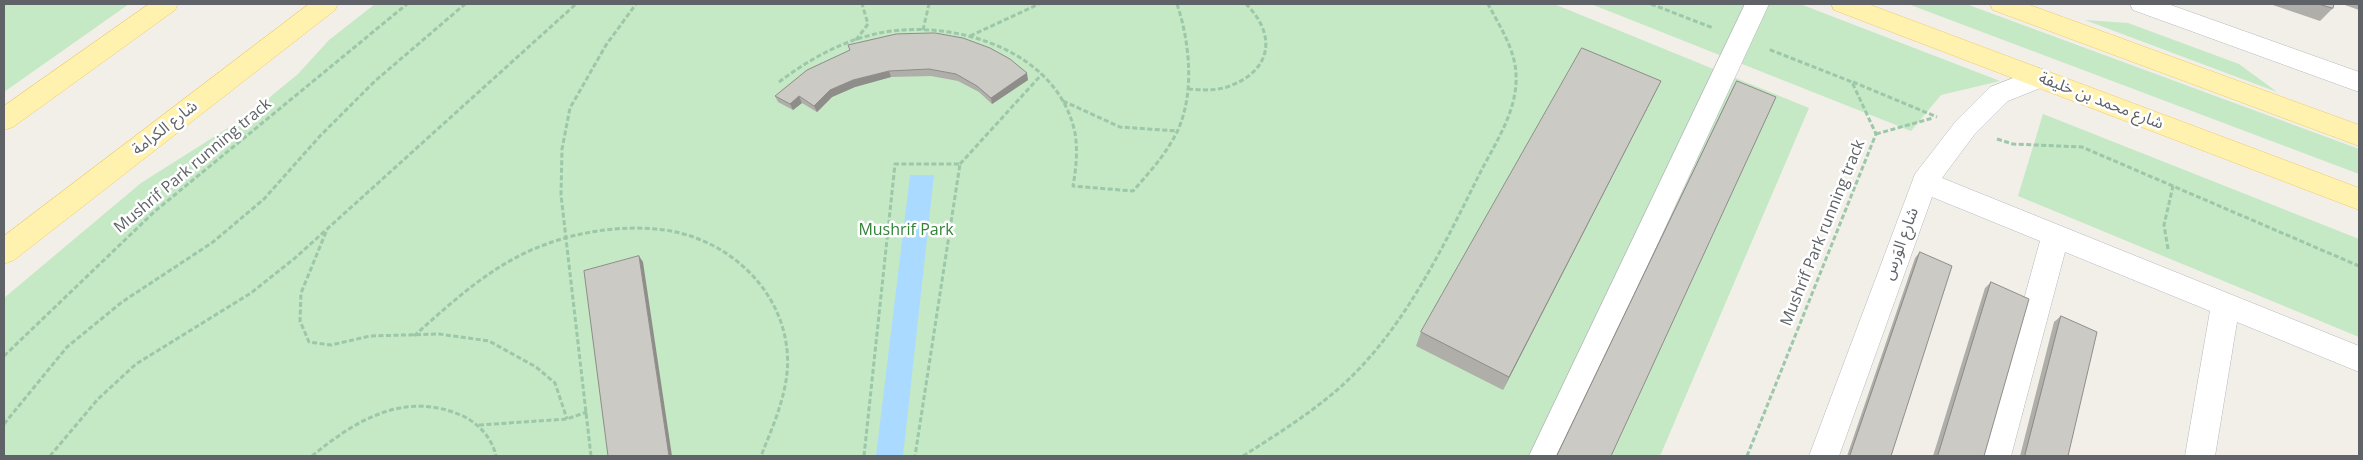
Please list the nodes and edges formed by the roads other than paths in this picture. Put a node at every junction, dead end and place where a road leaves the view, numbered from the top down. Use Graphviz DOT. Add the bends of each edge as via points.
graph roads {
  1 [pos="166,4"];
  2 [pos="326,4"];
  3 [pos="1757,4"];
  4 [pos="1843,4"];
  5 [pos="2002,4"];
  6 [pos="2142,4"];
  7 [pos="2039,78"];
  8 [pos="2359,82"];
  9 [pos="4,120"];
  10 [pos="2359,136"];
  11 [pos="1924,182"];
  12 [pos="2359,199"];
  13 [pos="2055,236"];
  14 [pos="4,252"];
  15 [pos="2225,305"];
  16 [pos="2359,359"];
  17 [pos="1544,456"];
  18 [pos="1824,456"];
  19 [pos="1996,456"];
  20 [pos="2200,456"];
  1 -- 9 [label="main road"];
  2 -- 14 [label="main road, شارع الكرامة"];
  3 -- 17 [label="street"];
  4 -- 7 [label="main road, شارع محمد بن خليفة"];
  5 -- 10 [label="main road"];
  6 -- 8 [label="street"];
  7 -- 11 [label="street, شارع الوَرس" via="1999,94 1965,128"];
  7 -- 12 [label="main road, شارع محمد بن خليفة"];
  11 -- 13 [label="street"];
  11 -- 18 [label="street, شارع الوَرس"];
  13 -- 15 [label="street"];
  13 -- 19 [label="street"];
  15 -- 16 [label="street"];
  15 -- 20 [label="street"];
}
